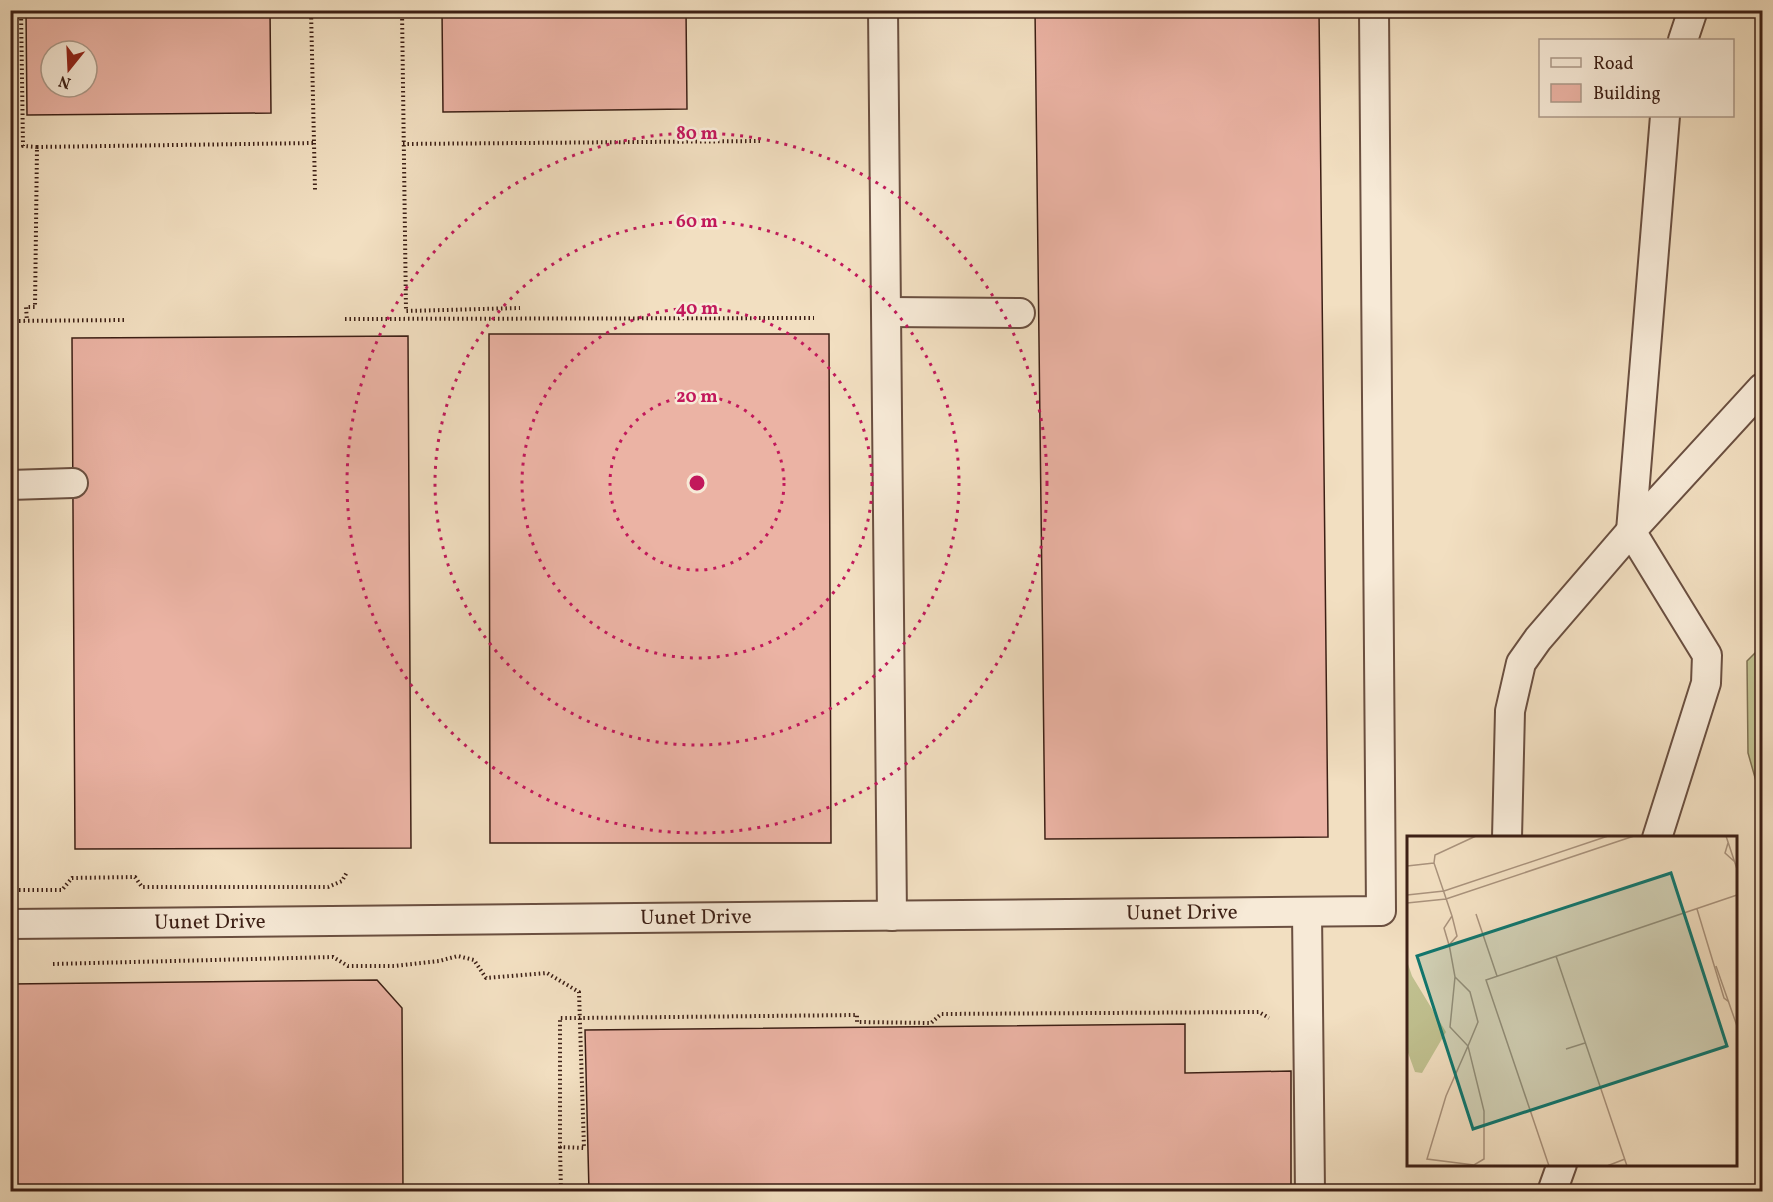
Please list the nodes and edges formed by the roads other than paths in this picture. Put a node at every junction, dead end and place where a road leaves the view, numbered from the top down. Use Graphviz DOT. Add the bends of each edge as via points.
graph roads {
  1 [pos="883,10"];
  2 [pos="1374,10"];
  3 [pos="1693,10"];
  4 [pos="1683,39"];
  5 [pos="1665,117"];
  6 [pos="887,312"];
  7 [pos="1020,313"];
  8 [pos="1762,388"];
  9 [pos="73,483"];
  10 [pos="10,485"];
  11 [pos="1631,531"];
  12 [pos="1507,836"];
  13 [pos="1657,836"];
  14 [pos="1307,912"];
  15 [pos="892,916"];
  16 [pos="10,924"];
  17 [pos="1561,1166"];
  18 [pos="1310,1191"];
  19 [pos="1552,1191"];
  1 -- 6 [label="street"];
  2 -- 14 [label="street, Uunet Drive" via="1381,910"];
  3 -- 4 [label="street"];
  5 -- 11 [label="street"];
  6 -- 7 [label="street"];
  6 -- 15 [label="street"];
  8 -- 11 [label="street"];
  9 -- 10 [label="street"];
  11 -- 12 [label="street" via="1521,663 1510,711"];
  11 -- 13 [label="street" via="1707,655 1706,683"];
  14 -- 15 [label="street, Uunet Drive"];
  14 -- 18 [label="street"];
  15 -- 16 [label="street, Uunet Drive"];
  17 -- 19 [label="street"];
}
